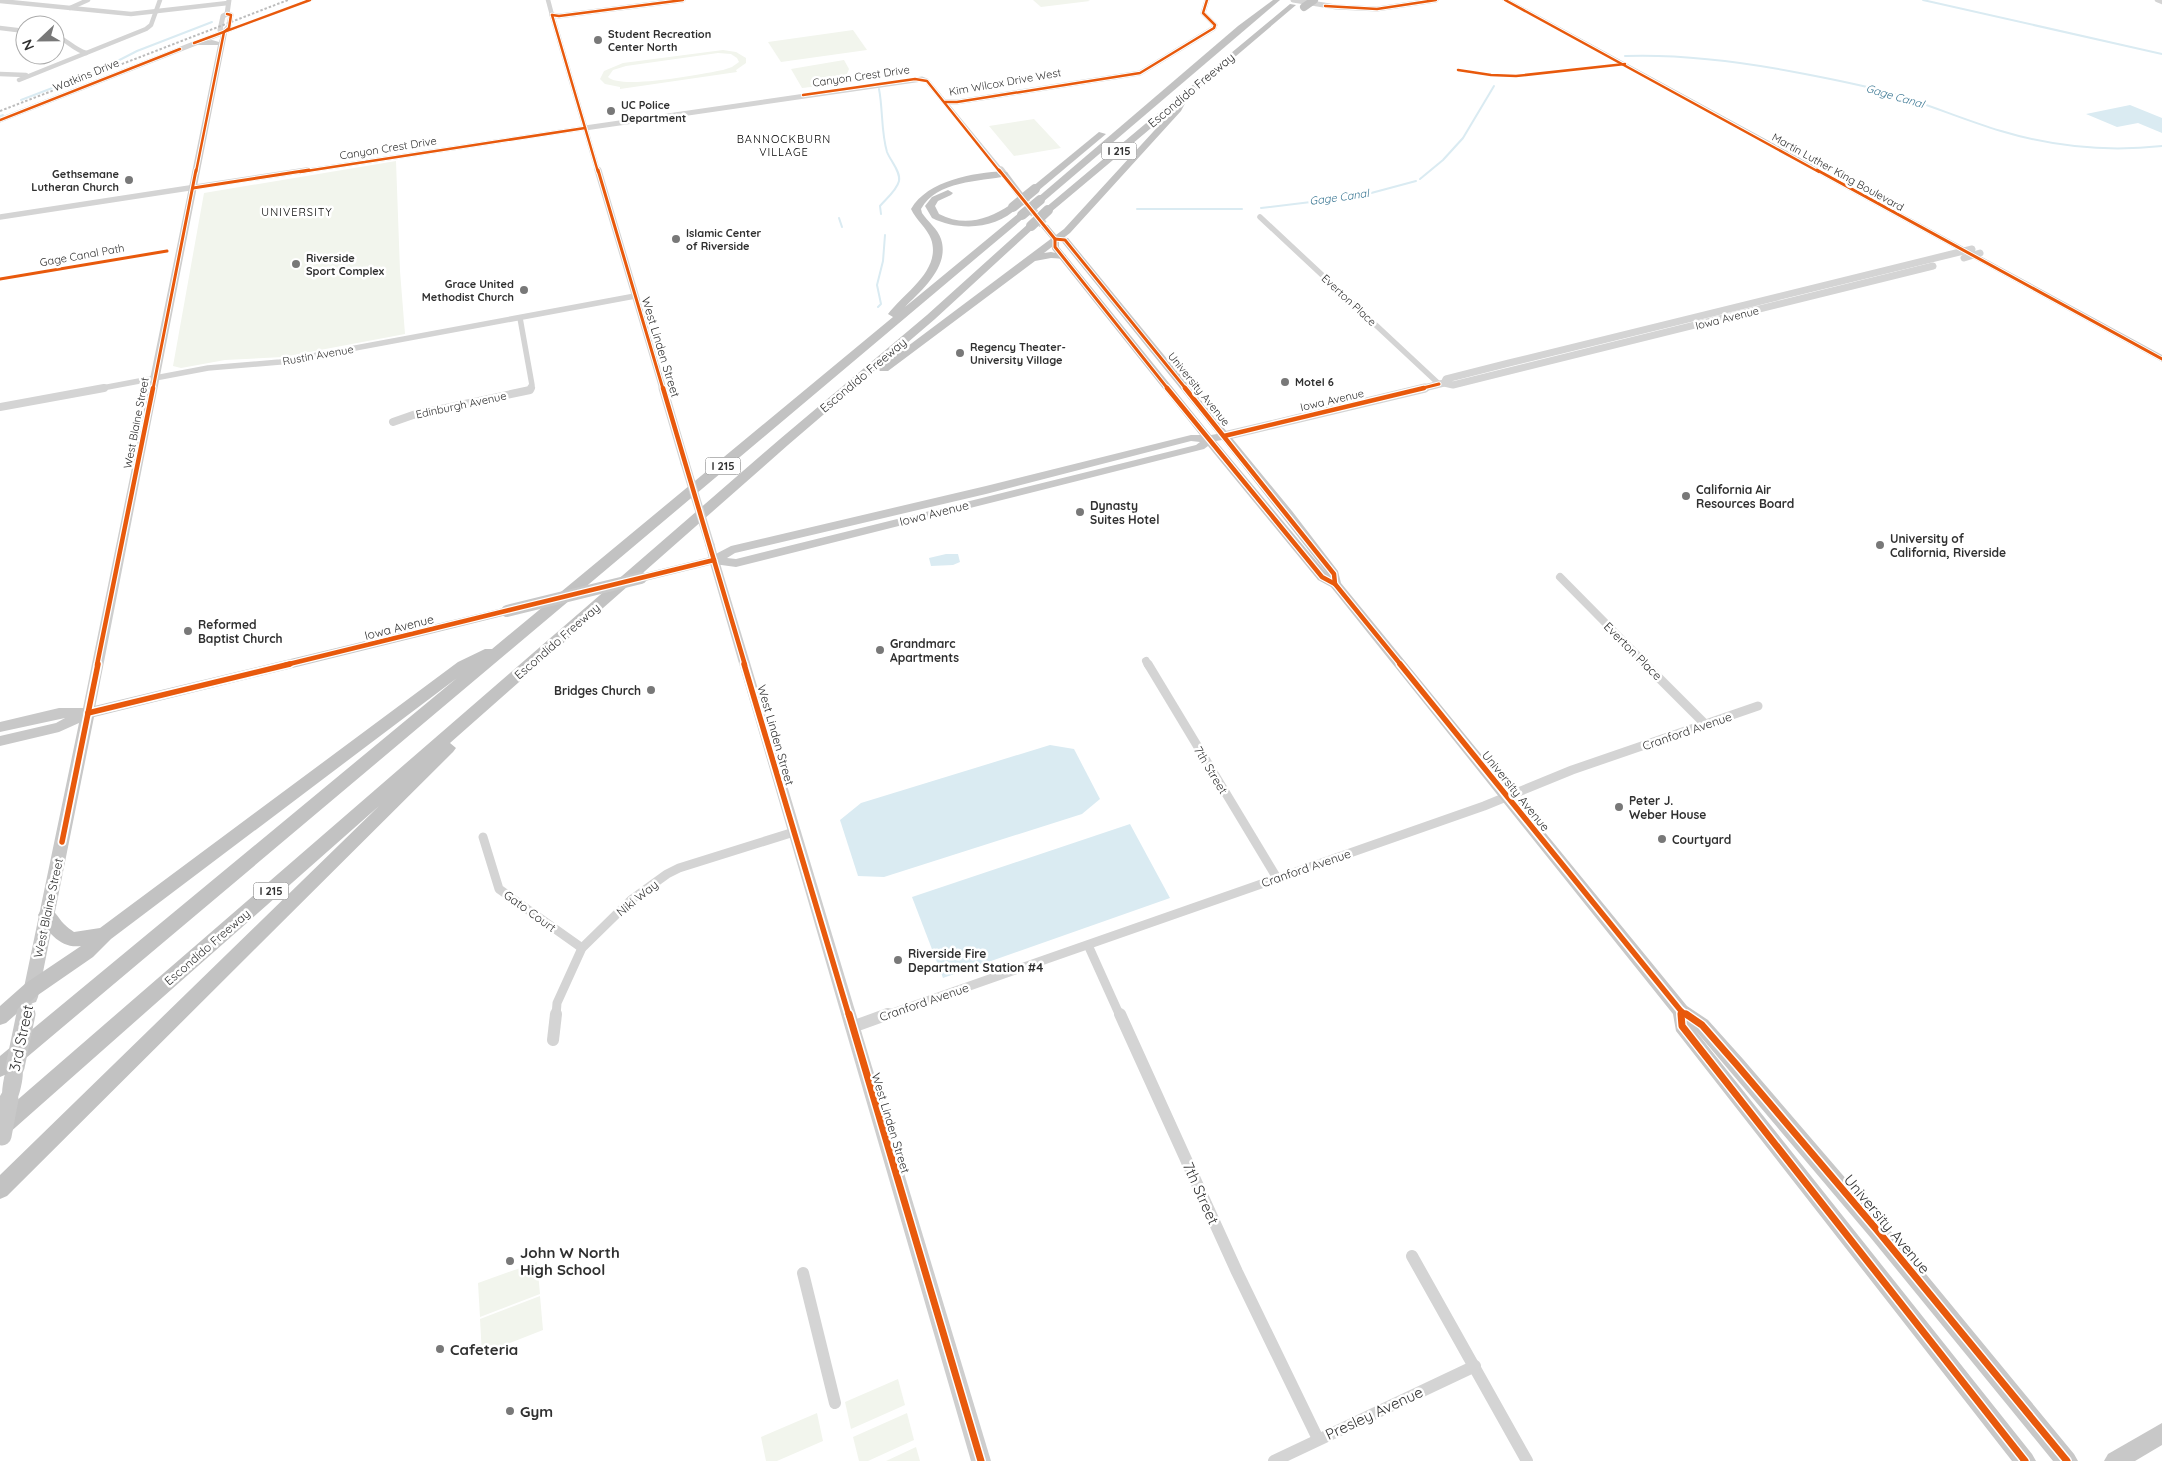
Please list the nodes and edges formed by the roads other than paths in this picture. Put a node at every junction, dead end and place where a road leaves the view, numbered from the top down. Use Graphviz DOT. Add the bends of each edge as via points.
graph roads {
  1 [pos="88,0"];
  2 [pos="160,0"];
  3 [pos="310,0"];
  4 [pos="548,0"];
  5 [pos="649,0"];
  6 [pos="683,0"];
  7 [pos="1207,0"];
  8 [pos="1267,0"];
  9 [pos="1314,0"];
  10 [pos="1409,0"];
  11 [pos="1436,0"];
  12 [pos="1504,0"];
  13 [pos="1516,0"];
  14 [pos="2157,0"];
  15 [pos="0,1"];
  16 [pos="1276,1"];
  17 [pos="229,2"];
  18 [pos="1295,2"];
  19 [pos="2162,2"];
  20 [pos="69,8"];
  21 [pos="1365,8"];
  22 [pos="157,12"];
  23 [pos="227,14"];
  24 [pos="552,15"];
  25 [pos="256,21"];
  26 [pos="230,23"];
  27 [pos="1270,25"];
  28 [pos="0,28"];
  29 [pos="1241,28"];
  30 [pos="15,30"];
  31 [pos="224,32"];
  32 [pos="65,41"];
  33 [pos="194,43"];
  34 [pos="222,44"];
  35 [pos="86,53"];
  36 [pos="0,74"];
  37 [pos="29,75"];
  38 [pos="19,80"];
  39 [pos="1172,86"];
  40 [pos="1188,90"];
  41 [pos="945,102"];
  42 [pos="0,120"];
  43 [pos="585,128"];
  44 [pos="1004,174"];
  45 [pos="193,188"];
  46 [pos="1021,196"];
  47 [pos="59,202"];
  48 [pos="56,209"];
  49 [pos="1,215"];
  50 [pos="1260,217"];
  51 [pos="1046,227"];
  52 [pos="1056,239"];
  53 [pos="1971,252"];
  54 [pos="1063,257"];
  55 [pos="1030,259"];
  56 [pos="635,296"];
  57 [pos="520,318"];
  58 [pos="2162,350"];
  59 [pos="852,359"];
  60 [pos="2162,359"];
  61 [pos="155,378"];
  62 [pos="1441,383"];
  63 [pos="530,390"];
  64 [pos="0,407"];
  65 [pos="393,422"];
  66 [pos="1224,436"];
  67 [pos="1209,439"];
  68 [pos="784,442"];
  69 [pos="1271,515"];
  70 [pos="1312,544"];
  71 [pos="714,560"];
  72 [pos="1560,577"];
  73 [pos="1335,584"];
  74 [pos="515,639"];
  75 [pos="541,655"];
  76 [pos="1146,661"];
  77 [pos="1758,706"];
  78 [pos="88,713"];
  79 [pos="1705,724"];
  80 [pos="0,727"];
  81 [pos="0,740"];
  82 [pos="1506,796"];
  83 [pos="794,832"];
  84 [pos="483,837"];
  85 [pos="1277,878"];
  86 [pos="47,916"];
  87 [pos="105,934"];
  88 [pos="1088,945"];
  89 [pos="582,948"];
  90 [pos="32,989"];
  91 [pos="1681,1011"];
  92 [pos="0,1017"];
  93 [pos="852,1027"];
  94 [pos="553,1040"];
  95 [pos="1712,1063"];
  96 [pos="0,1068"];
  97 [pos="0,1128"];
  98 [pos="0,1145"];
  99 [pos="1805,1146"];
  100 [pos="0,1190"];
  101 [pos="1412,1256"];
  102 [pos="803,1274"];
  103 [pos="1475,1366"];
  104 [pos="835,1404"];
  105 [pos="2162,1433"];
  106 [pos="1318,1439"];
  107 [pos="981,1461"];
  108 [pos="1274,1461"];
  109 [pos="1527,1461"];
  110 [pos="2025,1461"];
  111 [pos="2067,1461"];
  112 [pos="2115,1461"];
  1 -- 20 [label="street"];
  2 -- 22 [label="street"];
  3 -- 25 [label="main road, Watkins Drive"];
  4 -- 24 [label="street, West Linden Street"];
  5 -- 24 [label="street" via="558,11"];
  6 -- 24 [label="street"];
  7 -- 41 [label="street, Kim Wilcox Drive West" via="1203,9 1215,25 1212,29 1140,74"];
  8 -- 29 [label="highway"];
  9 -- 27 [label="highway, bridge"];
  10 -- 21 [label="street"];
  11 -- 21 [label="street"];
  12 -- 53 [label="main road, Martin Luther King Boulevard"];
  13 -- 53 [label="main road, Martin Luther King Boulevard"];
  14 -- 19 [label="street"];
  15 -- 20 [label="street"];
  16 -- 29 [label="highway, Escondido Freeway / I 215"];
  17 -- 22 [label="street"];
  17 -- 23 [label="street, West Blaine Street"];
  18 -- 21 [label="street"];
  18 -- 27 [label="highway, Escondido Freeway / I 215"];
  20 -- 22 [label="street" via="131,14"];
  22 -- 35 [label="street" via="146,29"];
  23 -- 26 [label="street, West Blaine Street" via="231,14"];
  23 -- 31 [label="street, West Blaine Street" via="223,16 220,30"];
  24 -- 43 [label="street, West Linden Street"];
  25 -- 26 [label="main road"];
  25 -- 31 [label="main road, Watkins Drive"];
  26 -- 31 [label="street, West Blaine Street"];
  27 -- 40 [label="highway, Escondido Freeway / I 215"];
  28 -- 30 [label="street"];
  29 -- 39 [label="highway, Escondido Freeway / I 215"];
  31 -- 33 [label="street, Watkins Drive"];
  31 -- 34 [label="main road, West Blaine Street"];
  32 -- 35 [label="street" via="74,49"];
  33 -- 34 [label="main road"];
  33 -- 42 [label="street, Watkins Drive"];
  34 -- 45 [label="main road, West Blaine Street"];
  35 -- 37 [label="street"];
  36 -- 37 [label="street"];
  37 -- 38 [label="street"];
  39 -- 44 [label="highway, bridge" via="1145,101 1013,207 991,220 971,224 948,222 932,212 930,206 940,196"];
  39 -- 59 [label="highway, Escondido Freeway / I 215, bridge"];
  40 -- 52 [label="highway" via="1178,109 1080,218"];
  40 -- 68 [label="highway, Escondido Freeway / I 215, bridge"];
  41 -- 43 [label="street, Canyon Crest Drive" via="922,78"];
  41 -- 44 [label="street"];
  43 -- 45 [label="street, Canyon Crest Drive"];
  43 -- 56 [label="street, West Linden Street"];
  44 -- 46 [label="main road"];
  44 -- 59 [label="highway" via="991,174 939,189 921,199 916,209 935,238 935,264"];
  45 -- 48 [label="street, Canyon Crest Drive"];
  45 -- 61 [label="main road, West Blaine Street"];
  47 -- 48 [label="street"];
  48 -- 49 [label="street, Canyon Crest Drive"];
  50 -- 62 [label="street, Everton Place"];
  51 -- 52 [label="main road, University Avenue"];
  52 -- 54 [label="main road, University Avenue" via="1055,247"];
  52 -- 55 [label="highway"];
  52 -- 66 [label="main road, University Avenue" via="1066,240"];
  53 -- 58 [label="main road, Martin Luther King Boulevard"];
  53 -- 60 [label="main road, Martin Luther King Boulevard"];
  53 -- 62 [label="street, Iowa Avenue" via="1510,363"];
  54 -- 55 [label="highway" via="1051,255"];
  54 -- 67 [label="main road, University Avenue"];
  55 -- 68 [label="highway"];
  56 -- 57 [label="street, Rustin Avenue"];
  56 -- 71 [label="street, West Linden Street, bridge"];
  57 -- 61 [label="street, Rustin Avenue" via="280,362 221,366"];
  57 -- 63 [label="street" via="532,385"];
  59 -- 74 [label="highway, Escondido Freeway / I 215"];
  61 -- 64 [label="street, Rustin Avenue"];
  61 -- 78 [label="main road, West Blaine Street"];
  62 -- 66 [label="street, Iowa Avenue"];
  63 -- 65 [label="street, Edinburgh Avenue"];
  66 -- 67 [label="main road, Iowa Avenue"];
  66 -- 70 [label="main road, University Avenue"];
  67 -- 69 [label="main road, University Avenue"];
  67 -- 71 [label="main road, Iowa Avenue" via="1196,448 736,563"];
  68 -- 75 [label="highway, Escondido Freeway / I 215"];
  69 -- 70 [label="main road" via="1283,518"];
  69 -- 73 [label="main road, University Avenue" via="1322,577"];
  70 -- 73 [label="main road, University Avenue" via="1334,574"];
  71 -- 78 [label="main road, Iowa Avenue, bridge"];
  71 -- 83 [label="main road, West Linden Street"];
  72 -- 79 [label="street, Everton Place"];
  73 -- 82 [label="main road, University Avenue"];
  74 -- 87 [label="highway" via="463,666"];
  74 -- 96 [label="highway, Escondido Freeway / I 215"];
  75 -- 97 [label="highway, Escondido Freeway / I 215"];
  75 -- 100 [label="highway"];
  76 -- 85 [label="street, 7th Street"];
  77 -- 79 [label="street, Cranford Avenue"];
  78 -- 80 [label="main road, Iowa Avenue" via="60,713"];
  78 -- 81 [label="main road, Iowa Avenue" via="59,727"];
  78 -- 86 [label="main road, West Blaine Street"];
  79 -- 82 [label="street, Cranford Avenue"];
  82 -- 85 [label="street, Cranford Avenue"];
  82 -- 91 [label="main road, University Avenue"];
  83 -- 89 [label="street, Niki Way" via="667,874 631,900"];
  83 -- 93 [label="main road, West Linden Street"];
  84 -- 89 [label="street, Gato Court" via="499,889"];
  85 -- 88 [label="street, Cranford Avenue"];
  86 -- 87 [label="highway" via="72,940"];
  86 -- 90 [label="main road, West Blaine Street"];
  87 -- 90 [label="highway" via="87,952"];
  88 -- 93 [label="street, Cranford Avenue"];
  88 -- 106 [label="street, 7th Street" via="1237,1272"];
  89 -- 94 [label="street, Niki Way" via="557,1003"];
  90 -- 92 [label="highway"];
  90 -- 98 [label="main road, 3rd Street, bridge"];
  91 -- 95 [label="main road, University Avenue" via="1682,1026"];
  91 -- 99 [label="main road, University Avenue" via="1702,1025"];
  93 -- 107 [label="main road, West Linden Street"];
  95 -- 99 [label="main road" via="1736,1083 1785,1142 1795,1150"];
  95 -- 110 [label="main road, University Avenue"];
  99 -- 111 [label="main road, University Avenue"];
  101 -- 103 [label="street"];
  102 -- 104 [label="street"];
  103 -- 106 [label="street, Presley Avenue"];
  103 -- 109 [label="street"];
  105 -- 112 [label="main road"];
  106 -- 108 [label="street, Presley Avenue"];
}
